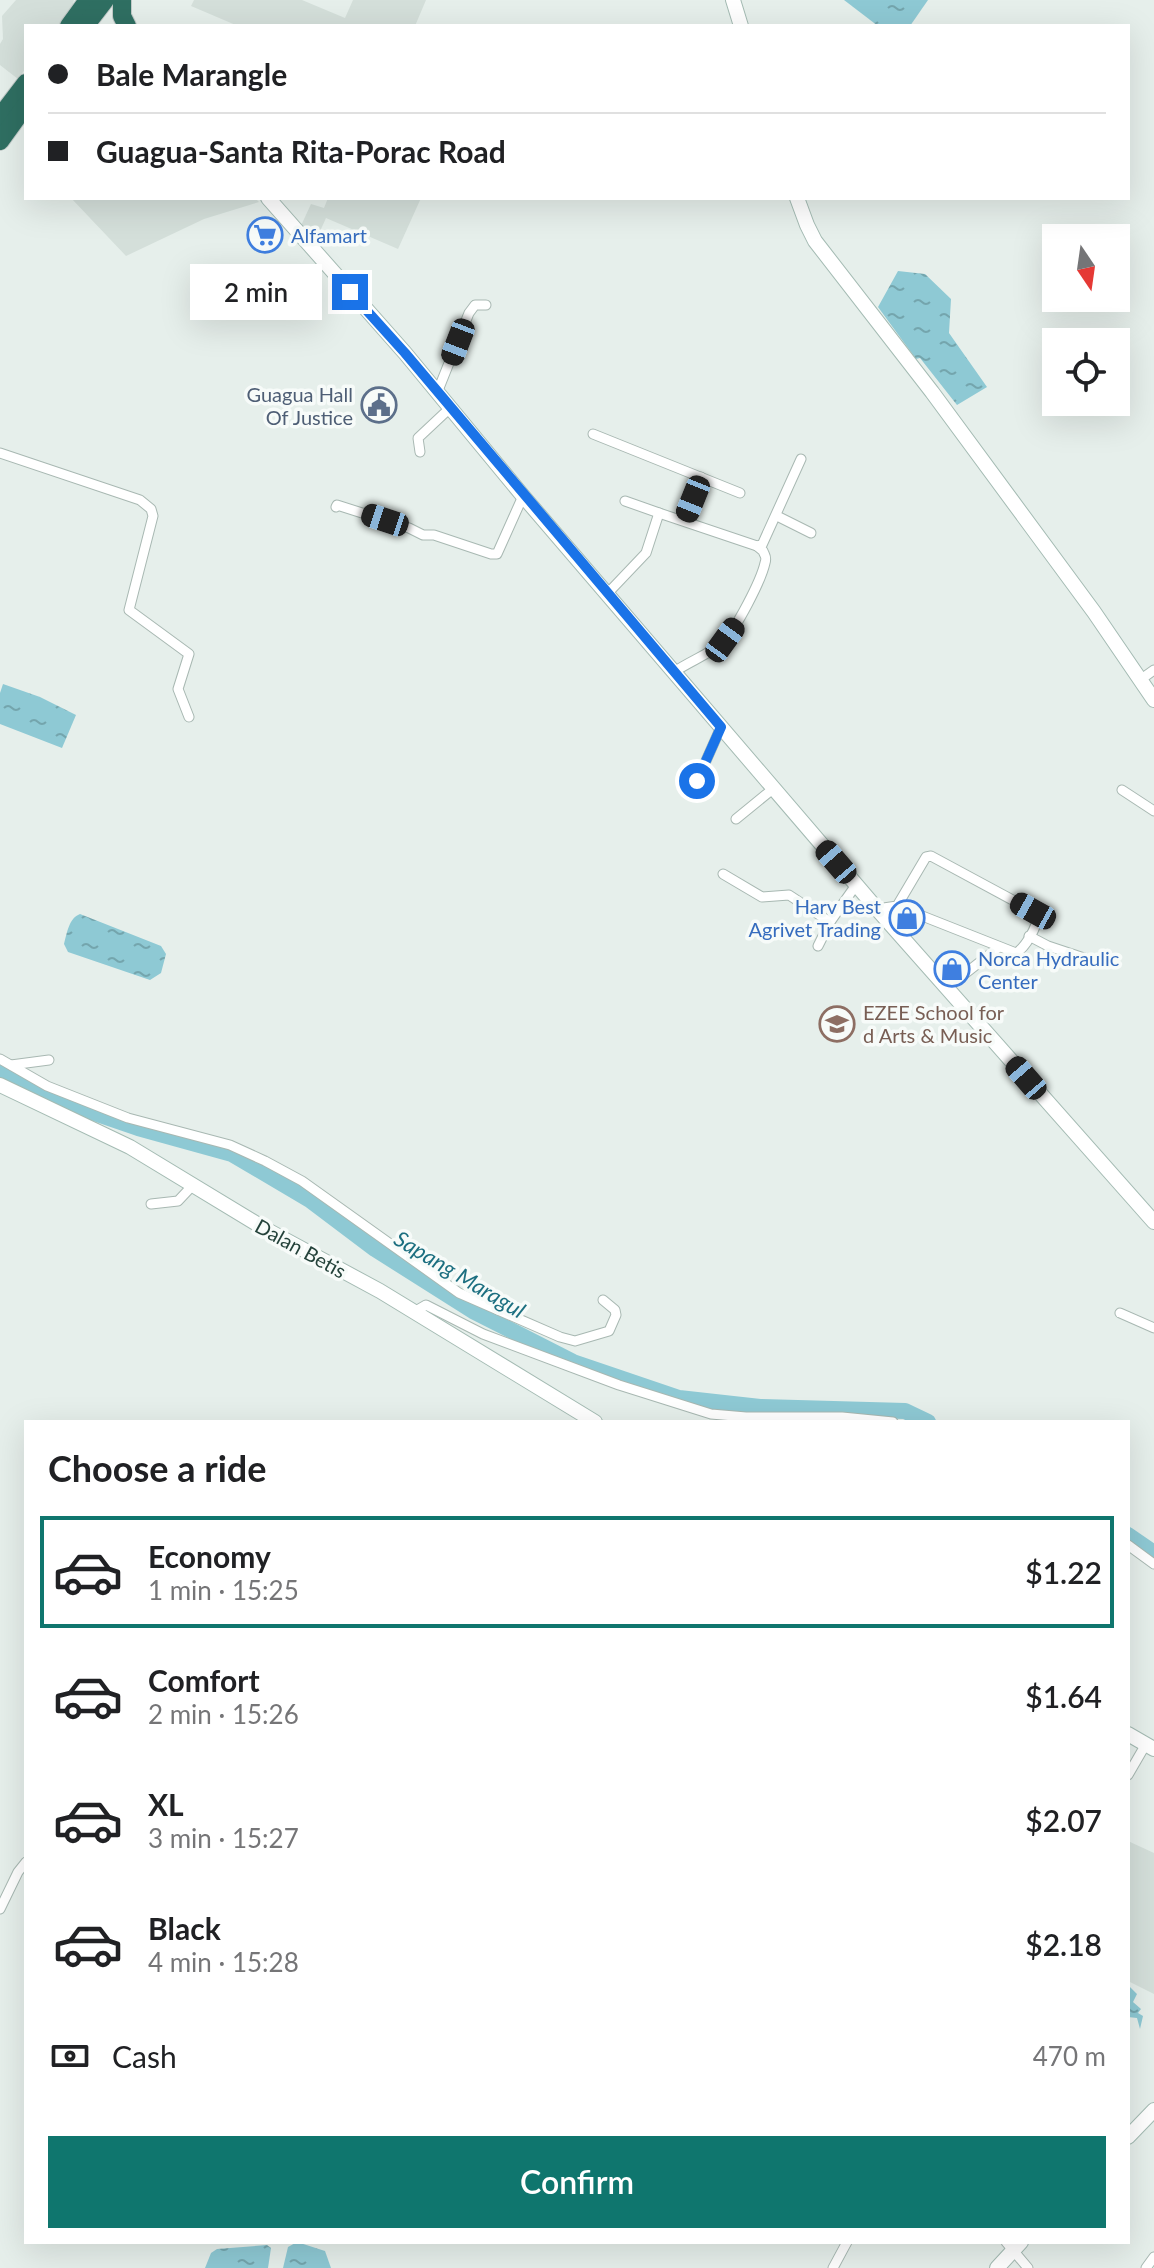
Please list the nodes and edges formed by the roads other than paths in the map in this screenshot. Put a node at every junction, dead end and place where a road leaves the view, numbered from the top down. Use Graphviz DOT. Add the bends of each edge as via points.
graph roads {
  1 [pos="78,0"];
  2 [pos="122,0"];
  3 [pos="733,0"];
  4 [pos="99,1"];
  5 [pos="67,24"];
  6 [pos="69,24"];
  7 [pos="86,24"];
  8 [pos="122,24"];
  9 [pos="124,24"];
  10 [pos="740,24"];
  11 [pos="24,86"];
  12 [pos="24,108"];
  13 [pos="0,117"];
  14 [pos="0,141"];
  15 [pos="270,200"];
  16 [pos="798,200"];
  17 [pos="486,305"];
  18 [pos="437,393"];
  19 [pos="450,408"];
  20 [pos="593,434"];
  21 [pos="420,452"];
  22 [pos="0,453"];
  23 [pos="801,459"];
  24 [pos="701,477"];
  25 [pos="740,493"];
  26 [pos="523,496"];
  27 [pos="625,501"];
  28 [pos="336,507"];
  29 [pos="659,513"];
  30 [pos="777,516"];
  31 [pos="684,520"];
  32 [pos="811,533"];
  33 [pos="757,546"];
  34 [pos="607,594"];
  35 [pos="1154,670"];
  36 [pos="674,672"];
  37 [pos="1140,680"];
  38 [pos="1154,700"];
  39 [pos="189,717"];
  40 [pos="721,727"];
  41 [pos="697,781"];
  42 [pos="774,788"];
  43 [pos="1122,790"];
  44 [pos="1154,811"];
  45 [pos="736,819"];
  46 [pos="723,874"];
  47 [pos="856,885"];
  48 [pos="897,906"];
  49 [pos="877,909"];
  50 [pos="830,922"];
  51 [pos="1029,936"];
  52 [pos="818,946"];
  53 [pos="999,947"];
  54 [pos="1087,959"];
  55 [pos="948,987"];
  56 [pos="0,1059"];
  57 [pos="49,1060"];
  58 [pos="11,1065"];
  59 [pos="0,1085"];
  60 [pos="193,1185"];
  61 [pos="151,1204"];
  62 [pos="1152,1215"];
  63 [pos="603,1300"];
  64 [pos="414,1312"];
  65 [pos="1120,1313"];
  66 [pos="1154,1328"];
  67 [pos="590,1420"];
  68 [pos="873,1420"];
  69 [pos="1130,1546"];
  70 [pos="1154,1564"];
  71 [pos="1130,1735"];
  72 [pos="1150,1747"];
  73 [pos="1130,1772"];
  74 [pos="24,1864"];
  75 [pos="0,1909"];
  76 [pos="1154,2110"];
  77 [pos="1130,2135"];
  78 [pos="846,2244"];
  79 [pos="1014,2245"];
  80 [pos="1154,2257"];
  81 [pos="833,2268"];
  82 [pos="997,2268"];
  83 [pos="1028,2268"];
  84 [pos="1146,2268"];
  1 -- 5 [label="highway"];
  2 -- 9 [label="highway"];
  3 -- 10 [label="street"];
  4 -- 6 [label="highway"];
  4 -- 7 [label="highway"];
  4 -- 8 [label="street"];
  11 -- 13 [label="highway"];
  12 -- 14 [label="highway"];
  15 -- 18 [label="street"];
  16 -- 37 [label="street" via="815,241 932,392"];
  17 -- 18 [label="street" via="475,305 469,313"];
  18 -- 19 [label="street"];
  19 -- 21 [label="street" via="418,438"];
  19 -- 26 [label="street"];
  20 -- 24 [label="street"];
  22 -- 39 [label="street" via="140,500 151,509 129,610 189,654 178,689"];
  23 -- 30 [label="street"];
  24 -- 25 [label="street"];
  24 -- 31 [label="street"];
  26 -- 28 [label="street" via="497,554"];
  26 -- 34 [label="street"];
  27 -- 29 [label="street"];
  29 -- 31 [label="street"];
  29 -- 34 [label="street" via="646,553"];
  30 -- 32 [label="street"];
  30 -- 33 [label="street" via="765,542"];
  31 -- 33 [label="street"];
  33 -- 36 [label="street" via="766,562 738,622 711,652"];
  34 -- 36 [label="street"];
  35 -- 37 [label="street"];
  36 -- 40 [label="street"];
  37 -- 38 [label="street"];
  40 -- 41 [label="street"];
  40 -- 42 [label="street"];
  42 -- 45 [label="street"];
  42 -- 47 [label="street"];
  43 -- 44 [label="street"];
  46 -- 50 [label="street" via="762,897 789,895"];
  47 -- 49 [label="street"];
  47 -- 50 [label="street"];
  48 -- 49 [label="street"];
  48 -- 51 [label="street" via="926,857 936,857 1038,915"];
  48 -- 53 [label="street"];
  49 -- 55 [label="street"];
  50 -- 52 [label="street"];
  51 -- 53 [label="street" via="1016,953"];
  51 -- 54 [label="street"];
  53 -- 55 [label="street"];
  55 -- 62 [label="street"];
  56 -- 58 [label="street"];
  57 -- 58 [label="street"];
  58 -- 63 [label="street" via="47,1086 128,1118 230,1145 265,1161 302,1181 459,1293 560,1337 575,1341 609,1331 616,1315"];
  59 -- 60 [label="street, Dalan Betis" via="87,1124"];
  60 -- 61 [label="street" via="178,1201"];
  60 -- 64 [label="street, Dalan Betis"];
  64 -- 67 [label="street, Dalan Betis"];
  64 -- 68 [label="street" via="426,1305 483,1334 711,1414"];
  65 -- 66 [label="street"];
  69 -- 70 [label="street"];
  71 -- 72 [label="street"];
  72 -- 73 [label="street"];
  74 -- 75 [label="street"];
  76 -- 77 [label="street"];
  78 -- 81 [label="street"];
  79 -- 82 [label="street"];
  79 -- 83 [label="street"];
  80 -- 84 [label="street"];
}
